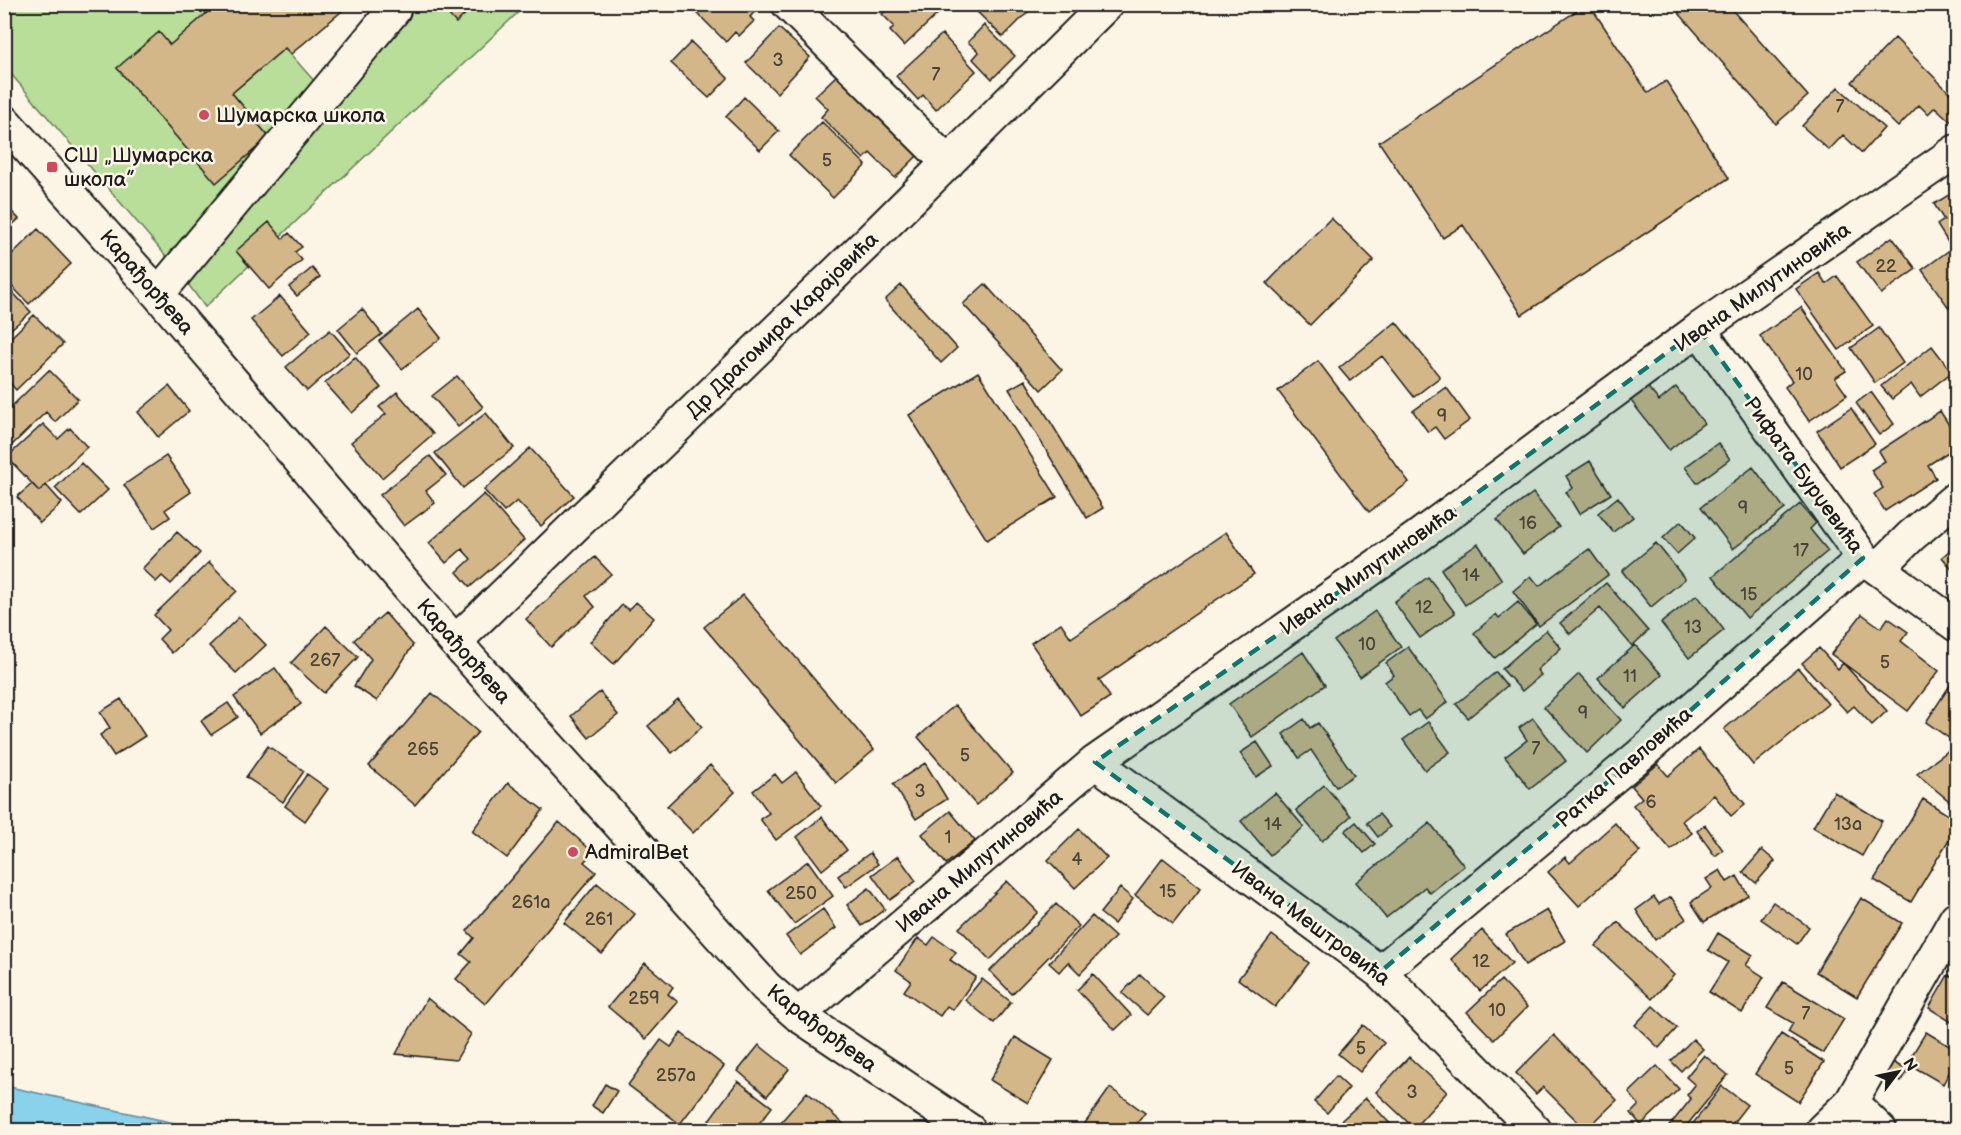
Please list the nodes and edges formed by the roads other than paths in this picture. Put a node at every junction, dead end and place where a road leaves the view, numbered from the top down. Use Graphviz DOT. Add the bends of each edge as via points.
graph roads {
  1 [pos="395,4"];
  2 [pos="788,4"];
  3 [pos="1107,4"];
  4 [pos="4,121"];
  5 [pos="1956,151"];
  6 [pos="948,163"];
  7 [pos="158,294"];
  8 [pos="1699,329"];
  9 [pos="1956,498"];
  10 [pos="1870,564"];
  11 [pos="1956,625"];
  12 [pos="455,642"];
  13 [pos="1095,762"];
  14 [pos="1956,918"];
  15 [pos="1380,972"];
  16 [pos="798,1015"];
  17 [pos="1851,1102"];
  18 [pos="969,1131"];
  19 [pos="1535,1131"];
  20 [pos="1822,1131"];
  21 [pos="1880,1131"];
  1 -- 7 [label="street" via="394,10"];
  2 -- 6 [label="street"];
  3 -- 6 [label="street, Др Драгомира Карајовића"];
  4 -- 7 [label="street, Карађорђева"];
  5 -- 8 [label="street, Ивана Милутиновића"];
  6 -- 12 [label="street, Др Драгомира Карајовића"];
  7 -- 12 [label="street, Карађорђева"];
  8 -- 10 [label="street, Рифата Бурџевића"];
  8 -- 13 [label="street, Ивана Милутиновића" via="1416,538"];
  9 -- 10 [label="street, Ратка Павловића"];
  10 -- 11 [label="street, Рифата Бурџевића"];
  10 -- 15 [label="street, Ратка Павловића"];
  12 -- 16 [label="street, Карађорђева" via="759,979"];
  13 -- 15 [label="street, Ивана Мештровића"];
  13 -- 16 [label="street, Ивана Милутиновића"];
  14 -- 17 [label="street"];
  15 -- 19 [label="street, Ивана Мештровића"];
  16 -- 18 [label="street, Карађорђева"];
  17 -- 20 [label="street"];
  17 -- 21 [label="street"];
}
